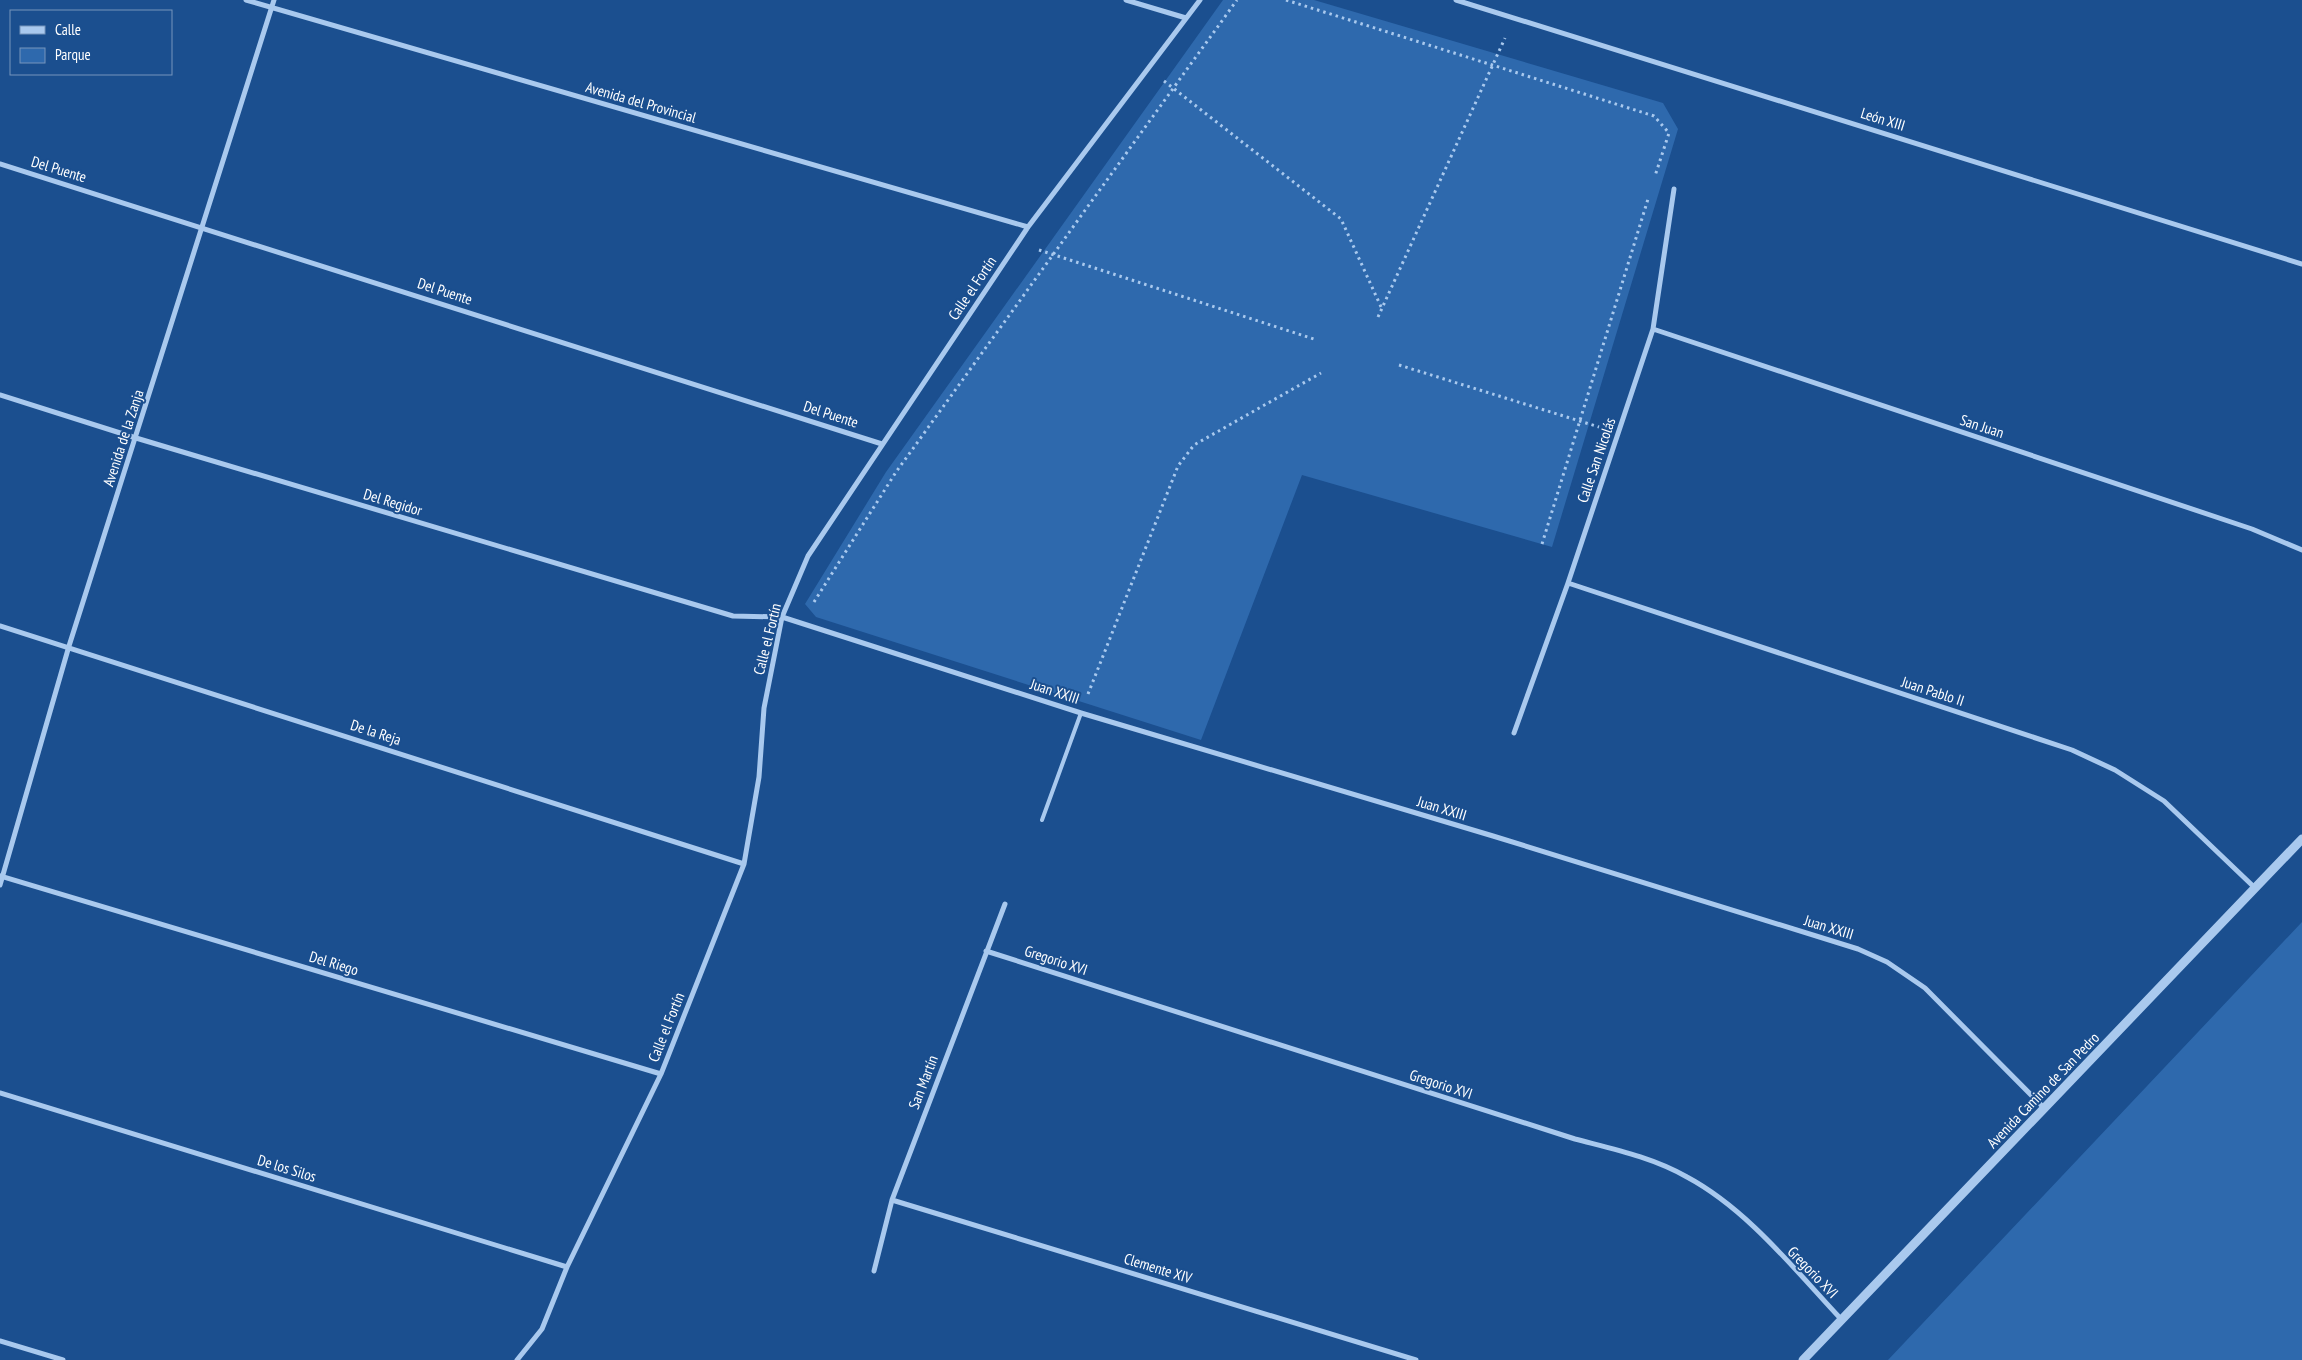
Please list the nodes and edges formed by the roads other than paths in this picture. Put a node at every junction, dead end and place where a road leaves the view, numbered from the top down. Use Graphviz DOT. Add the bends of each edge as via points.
graph roads {
  1 [pos="246,0"];
  2 [pos="274,0"];
  3 [pos="1126,0"];
  4 [pos="1200,0"];
  5 [pos="1456,0"];
  6 [pos="272,8"];
  7 [pos="1186,18"];
  8 [pos="0,164"];
  9 [pos="1674,189"];
  10 [pos="203,227"];
  11 [pos="1028,227"];
  12 [pos="2302,264"];
  13 [pos="1653,329"];
  14 [pos="0,395"];
  15 [pos="136,438"];
  16 [pos="882,444"];
  17 [pos="2302,550"];
  18 [pos="1568,583"];
  19 [pos="782,617"];
  20 [pos="0,626"];
  21 [pos="69,646"];
  22 [pos="1081,713"];
  23 [pos="1514,733"];
  24 [pos="1042,820"];
  25 [pos="2302,839"];
  26 [pos="744,864"];
  27 [pos="1,876"];
  28 [pos="0,885"];
  29 [pos="2254,887"];
  30 [pos="1005,904"];
  31 [pos="986,951"];
  32 [pos="661,1074"];
  33 [pos="0,1093"];
  34 [pos="2045,1109"];
  35 [pos="892,1200"];
  36 [pos="567,1268"];
  37 [pos="874,1271"];
  38 [pos="1841,1319"];
  39 [pos="0,1341"];
  40 [pos="63,1360"];
  41 [pos="517,1360"];
  42 [pos="1416,1360"];
  43 [pos="1803,1360"];
  1 -- 6 [label="street, Avenida del Provincial"];
  2 -- 6 [label="street, Avenida de la Zanja"];
  3 -- 7 [label="street"];
  4 -- 7 [label="street, Calle el Fortín"];
  5 -- 12 [label="street, León XIII"];
  6 -- 10 [label="street, Avenida de la Zanja"];
  6 -- 11 [label="street, Avenida del Provincial"];
  7 -- 11 [label="street, Calle el Fortín"];
  8 -- 10 [label="street, Del Puente"];
  9 -- 13 [label="street, Calle San Nicolás"];
  10 -- 15 [label="street, Avenida de la Zanja"];
  10 -- 16 [label="street, Del Puente"];
  11 -- 16 [label="street, Calle el Fortín"];
  13 -- 17 [label="street, San Juan" via="2252,529"];
  13 -- 18 [label="street, Calle San Nicolás"];
  14 -- 15 [label="street, Del Regidor"];
  15 -- 19 [label="street, Del Regidor" via="733,616"];
  15 -- 21 [label="street, Avenida de la Zanja"];
  16 -- 19 [label="street, Calle el Fortín" via="808,556"];
  18 -- 23 [label="street, Calle San Nicolás"];
  18 -- 29 [label="street, Juan Pablo II" via="2072,750 2115,770 2164,801"];
  19 -- 22 [label="street, Juan XXIII"];
  19 -- 26 [label="street, Calle el Fortín" via="764,708 759,777"];
  20 -- 21 [label="street, De la Reja"];
  21 -- 26 [label="street, De la Reja"];
  21 -- 27 [label="street, Avenida de la Zanja"];
  22 -- 24 [label="lane"];
  22 -- 34 [label="street, Juan XXIII" via="1493,836 1858,950 1887,962 1925,988"];
  25 -- 29 [label="street, Avenida Camino de San Pedro"];
  26 -- 32 [label="street, Calle el Fortín"];
  27 -- 28 [label="street, Avenida de la Zanja"];
  27 -- 32 [label="street, Del Riego"];
  29 -- 34 [label="street, Avenida Camino de San Pedro"];
  30 -- 31 [label="street, San Martín"];
  31 -- 35 [label="street, San Martín"];
  31 -- 38 [label="street, Gregorio XVI" via="1574,1140 1642,1157 1688,1177 1739,1213"];
  32 -- 36 [label="street, Calle el Fortín"];
  33 -- 36 [label="street, De los Silos"];
  34 -- 38 [label="street, Avenida Camino de San Pedro"];
  35 -- 37 [label="street, San Martín"];
  35 -- 42 [label="street, Clemente XIV"];
  36 -- 41 [label="street, Calle el Fortín" via="542,1329"];
  38 -- 43 [label="street, Avenida Camino de San Pedro"];
  39 -- 40 [label="street"];
}
